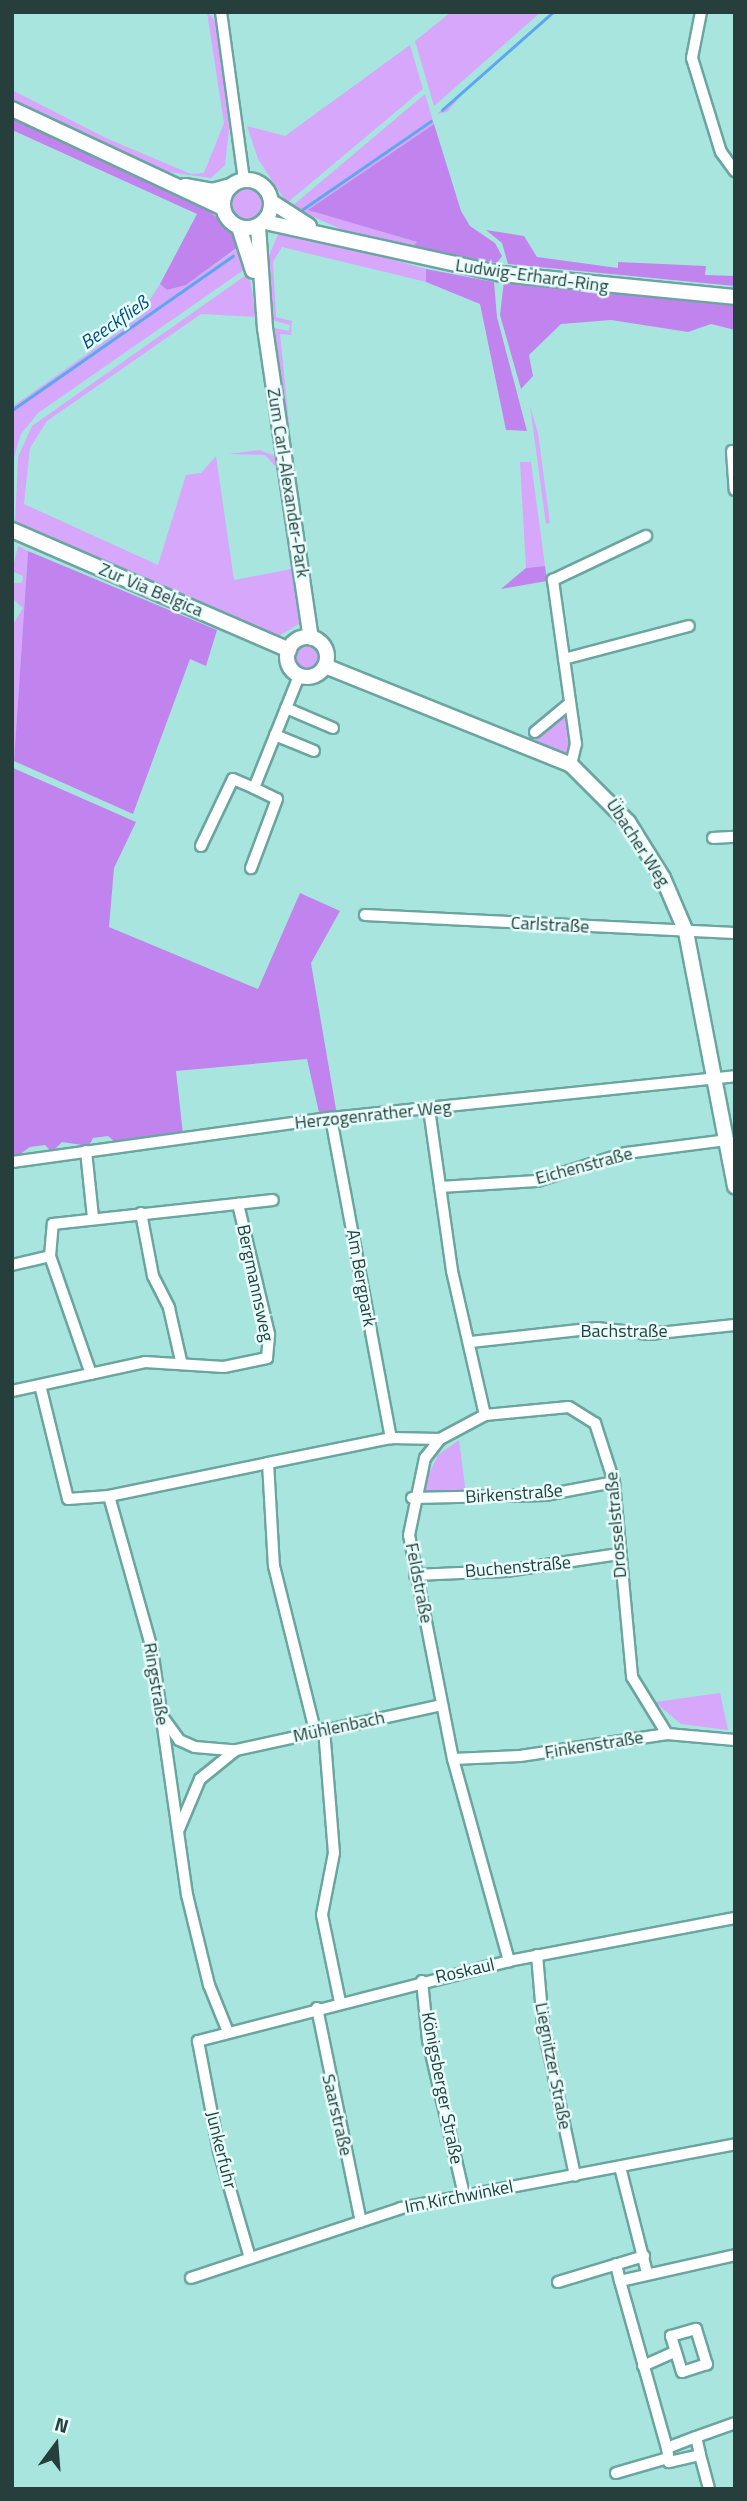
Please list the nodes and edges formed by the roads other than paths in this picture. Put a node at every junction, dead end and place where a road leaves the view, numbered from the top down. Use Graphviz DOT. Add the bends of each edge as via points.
graph roads {
  1 [pos="220,12"];
  2 [pos="701,12"];
  3 [pos="12,109"];
  4 [pos="735,171"];
  5 [pos="148,176"];
  6 [pos="237,183"];
  7 [pos="272,202"];
  8 [pos="223,208"];
  9 [pos="261,224"];
  10 [pos="239,227"];
  11 [pos="332,238"];
  12 [pos="735,297"];
  13 [pos="265,328"];
  14 [pos="732,451"];
  15 [pos="735,491"];
  16 [pos="12,530"];
  17 [pos="646,536"];
  18 [pos="689,626"];
  19 [pos="311,638"];
  20 [pos="289,650"];
  21 [pos="565,659"];
  22 [pos="325,666"];
  23 [pos="299,676"];
  24 [pos="570,703"];
  25 [pos="286,708"];
  26 [pos="333,728"];
  27 [pos="535,732"];
  28 [pos="275,735"];
  29 [pos="314,751"];
  30 [pos="571,765"];
  31 [pos="254,788"];
  32 [pos="735,837"];
  33 [pos="713,838"];
  34 [pos="201,846"];
  35 [pos="251,868"];
  36 [pos="365,915"];
  37 [pos="686,932"];
  38 [pos="735,933"];
  39 [pos="735,1076"];
  40 [pos="719,1078"];
  41 [pos="429,1109"];
  42 [pos="331,1118"];
  43 [pos="728,1140"];
  44 [pos="86,1150"];
  45 [pos="732,1155"];
  46 [pos="12,1162"];
  47 [pos="735,1186"];
  48 [pos="440,1187"];
  49 [pos="273,1200"];
  50 [pos="238,1204"];
  51 [pos="141,1213"];
  52 [pos="93,1218"];
  53 [pos="50,1256"];
  54 [pos="12,1265"];
  55 [pos="735,1325"];
  56 [pos="471,1342"];
  57 [pos="181,1361"];
  58 [pos="91,1374"];
  59 [pos="40,1385"];
  60 [pos="12,1391"];
  61 [pos="485,1415"];
  62 [pos="391,1438"];
  63 [pos="440,1439"];
  64 [pos="268,1463"];
  65 [pos="614,1482"];
  66 [pos="109,1496"];
  67 [pos="412,1498"];
  68 [pos="619,1554"];
  69 [pos="415,1575"];
  70 [pos="442,1706"];
  71 [pos="163,1718"];
  72 [pos="319,1730"];
  73 [pos="667,1734"];
  74 [pos="735,1740"];
  75 [pos="236,1749"];
  76 [pos="453,1759"];
  77 [pos="179,1829"];
  78 [pos="735,1918"];
  79 [pos="537,1955"];
  80 [pos="509,1961"];
  81 [pos="422,1982"];
  82 [pos="340,2002"];
  83 [pos="317,2008"];
  84 [pos="228,2032"];
  85 [pos="198,2041"];
  86 [pos="735,2144"];
  87 [pos="620,2167"];
  88 [pos="575,2176"];
  89 [pos="464,2195"];
  90 [pos="361,2222"];
  91 [pos="735,2255"];
  92 [pos="644,2256"];
  93 [pos="250,2258"];
  94 [pos="616,2264"];
  95 [pos="647,2273"];
  96 [pos="191,2278"];
  97 [pos="620,2281"];
  98 [pos="558,2282"];
  99 [pos="676,2352"];
  100 [pos="643,2366"];
  101 [pos="735,2423"];
  102 [pos="696,2437"];
  103 [pos="667,2453"];
  104 [pos="700,2455"];
  105 [pos="616,2473"];
  106 [pos="709,2489"];
  1 -- 6 [label="street"];
  2 -- 4 [label="street" via="692,58 721,152"];
  3 -- 5 [label="street"];
  5 -- 6 [label="street" via="212,191"];
  5 -- 8 [label="street"];
  6 -- 7 [label="street" via="265,188"];
  6 -- 8 [label="street"];
  7 -- 9 [label="street"];
  7 -- 11 [label="street, Ludwig-Erhard-Ring"];
  8 -- 10 [label="street"];
  9 -- 10 [label="street"];
  9 -- 11 [label="street, Ludwig-Erhard-Ring"];
  9 -- 13 [label="street, Zum Carl-Alexander-Park"];
  10 -- 13 [label="street, Zum Carl-Alexander-Park"];
  11 -- 12 [label="street, Ludwig-Erhard-Ring" via="501,274"];
  13 -- 19 [label="street, Zum Carl-Alexander-Park"];
  14 -- 15 [label="street"];
  16 -- 20 [label="street, Zur Via Belgica"];
  17 -- 21 [label="street" via="553,580"];
  18 -- 21 [label="street"];
  19 -- 20 [label="street"];
  19 -- 22 [label="street, Zum Carl-Alexander-Park" via="326,652"];
  20 -- 23 [label="street" via="290,668"];
  21 -- 24 [label="street"];
  22 -- 23 [label="street" via="314,676"];
  22 -- 30 [label="street"];
  23 -- 25 [label="street"];
  24 -- 27 [label="street"];
  24 -- 30 [label="street" via="576,744"];
  25 -- 26 [label="street"];
  25 -- 28 [label="street"];
  28 -- 29 [label="street"];
  28 -- 31 [label="street"];
  30 -- 37 [label="street, Übacher Weg" via="628,822 663,878"];
  31 -- 34 [label="street" via="233,779"];
  31 -- 35 [label="street" via="277,799"];
  32 -- 33 [label="street"];
  36 -- 37 [label="street, Carlstraße"];
  37 -- 38 [label="street, Carlstraße"];
  37 -- 40 [label="street, Übacher Weg"];
  39 -- 40 [label="street, Herzogenrather Weg"];
  40 -- 41 [label="street, Herzogenrather Weg"];
  40 -- 43 [label="street, Übacher Weg"];
  41 -- 42 [label="street, Herzogenrather Weg"];
  41 -- 48 [label="street"];
  42 -- 44 [label="street, Herzogenrather Weg"];
  42 -- 62 [label="street, Am Bergpark"];
  43 -- 45 [label="street, Übacher Weg"];
  43 -- 48 [label="street, Eichenstraße" via="626,1153 537,1181"];
  44 -- 46 [label="street, Herzogenrather Weg"];
  44 -- 52 [label="street"];
  45 -- 47 [label="street, Übacher Weg"];
  48 -- 56 [label="street"];
  49 -- 50 [label="street, Bergmannsweg"];
  50 -- 51 [label="street, Bergmannsweg"];
  50 -- 57 [label="street, Bergmannsweg" via="269,1335 267,1358 224,1367"];
  51 -- 52 [label="street, Bergmannsweg"];
  51 -- 57 [label="street" via="153,1276 170,1308"];
  52 -- 53 [label="street, Bergmannsweg" via="53,1224"];
  53 -- 54 [label="street"];
  53 -- 58 [label="street, Bergmannsweg"];
  55 -- 56 [label="street, Bachstraße" via="649,1334 597,1328"];
  56 -- 61 [label="street"];
  57 -- 58 [label="street, Bergmannsweg"];
  58 -- 59 [label="street, Bergmannsweg"];
  59 -- 60 [label="street, Bergmannsweg"];
  59 -- 66 [label="street" via="68,1499"];
  61 -- 63 [label="street, Feldstraße"];
  61 -- 65 [label="street, Drosselstraße" via="579,1410 596,1423"];
  62 -- 63 [label="street"];
  62 -- 64 [label="street"];
  63 -- 67 [label="street, Feldstraße" via="425,1458"];
  64 -- 66 [label="street"];
  64 -- 72 [label="street" via="274,1566"];
  65 -- 67 [label="street, Birkenstraße" via="546,1495"];
  65 -- 68 [label="street, Drosselstraße"];
  66 -- 71 [label="street, Ringstraße" via="152,1648"];
  67 -- 69 [label="street, Feldstraße"];
  68 -- 69 [label="street, Buchenstraße" via="506,1572"];
  68 -- 73 [label="street, Drosselstraße" via="632,1677"];
  69 -- 70 [label="street, Feldstraße"];
  70 -- 72 [label="street, Mühlenbach"];
  70 -- 76 [label="street, Feldstraße"];
  71 -- 75 [label="street, Mühlenbach" via="179,1740 195,1747"];
  71 -- 77 [label="street, Ringstraße" via="167,1787"];
  72 -- 75 [label="street, Mühlenbach"];
  72 -- 82 [label="street" via="334,1853 322,1915"];
  73 -- 74 [label="street, Finkenstraße"];
  73 -- 76 [label="street, Finkenstraße" via="520,1756"];
  75 -- 77 [label="street, Mühlenbach" via="200,1779"];
  76 -- 80 [label="street, Feldstraße"];
  77 -- 84 [label="street, Ringstraße" via="206,1972"];
  78 -- 79 [label="street, Roskaul"];
  79 -- 80 [label="street, Roskaul"];
  79 -- 88 [label="street, Liegnitzer Straße" via="543,2025"];
  80 -- 81 [label="street, Roskaul"];
  81 -- 82 [label="street, Roskaul"];
  81 -- 89 [label="street, Königsberger Straße" via="428,2040"];
  82 -- 83 [label="street, Roskaul"];
  83 -- 84 [label="street, Roskaul"];
  83 -- 90 [label="street, Saarstraße"];
  84 -- 85 [label="street, Roskaul"];
  85 -- 93 [label="street, Junkerfuhr" via="219,2151"];
  86 -- 87 [label="street, Im Kirchwinkel"];
  87 -- 88 [label="street, Im Kirchwinkel"];
  87 -- 92 [label="street"];
  88 -- 89 [label="street, Im Kirchwinkel"];
  89 -- 90 [label="street, Im Kirchwinkel"];
  90 -- 93 [label="street, Im Kirchwinkel"];
  91 -- 95 [label="street"];
  92 -- 94 [label="street"];
  92 -- 95 [label="street"];
  93 -- 96 [label="street, Im Kirchwinkel"];
  94 -- 97 [label="street"];
  94 -- 98 [label="street"];
  95 -- 97 [label="street"];
  97 -- 100 [label="street"];
  99 -- 100 [label="street"];
  100 -- 103 [label="street"];
  101 -- 102 [label="street"];
  102 -- 103 [label="street"];
  102 -- 104 [label="street"];
  103 -- 104 [label="street"];
  103 -- 105 [label="street"];
  104 -- 106 [label="street"];
}
